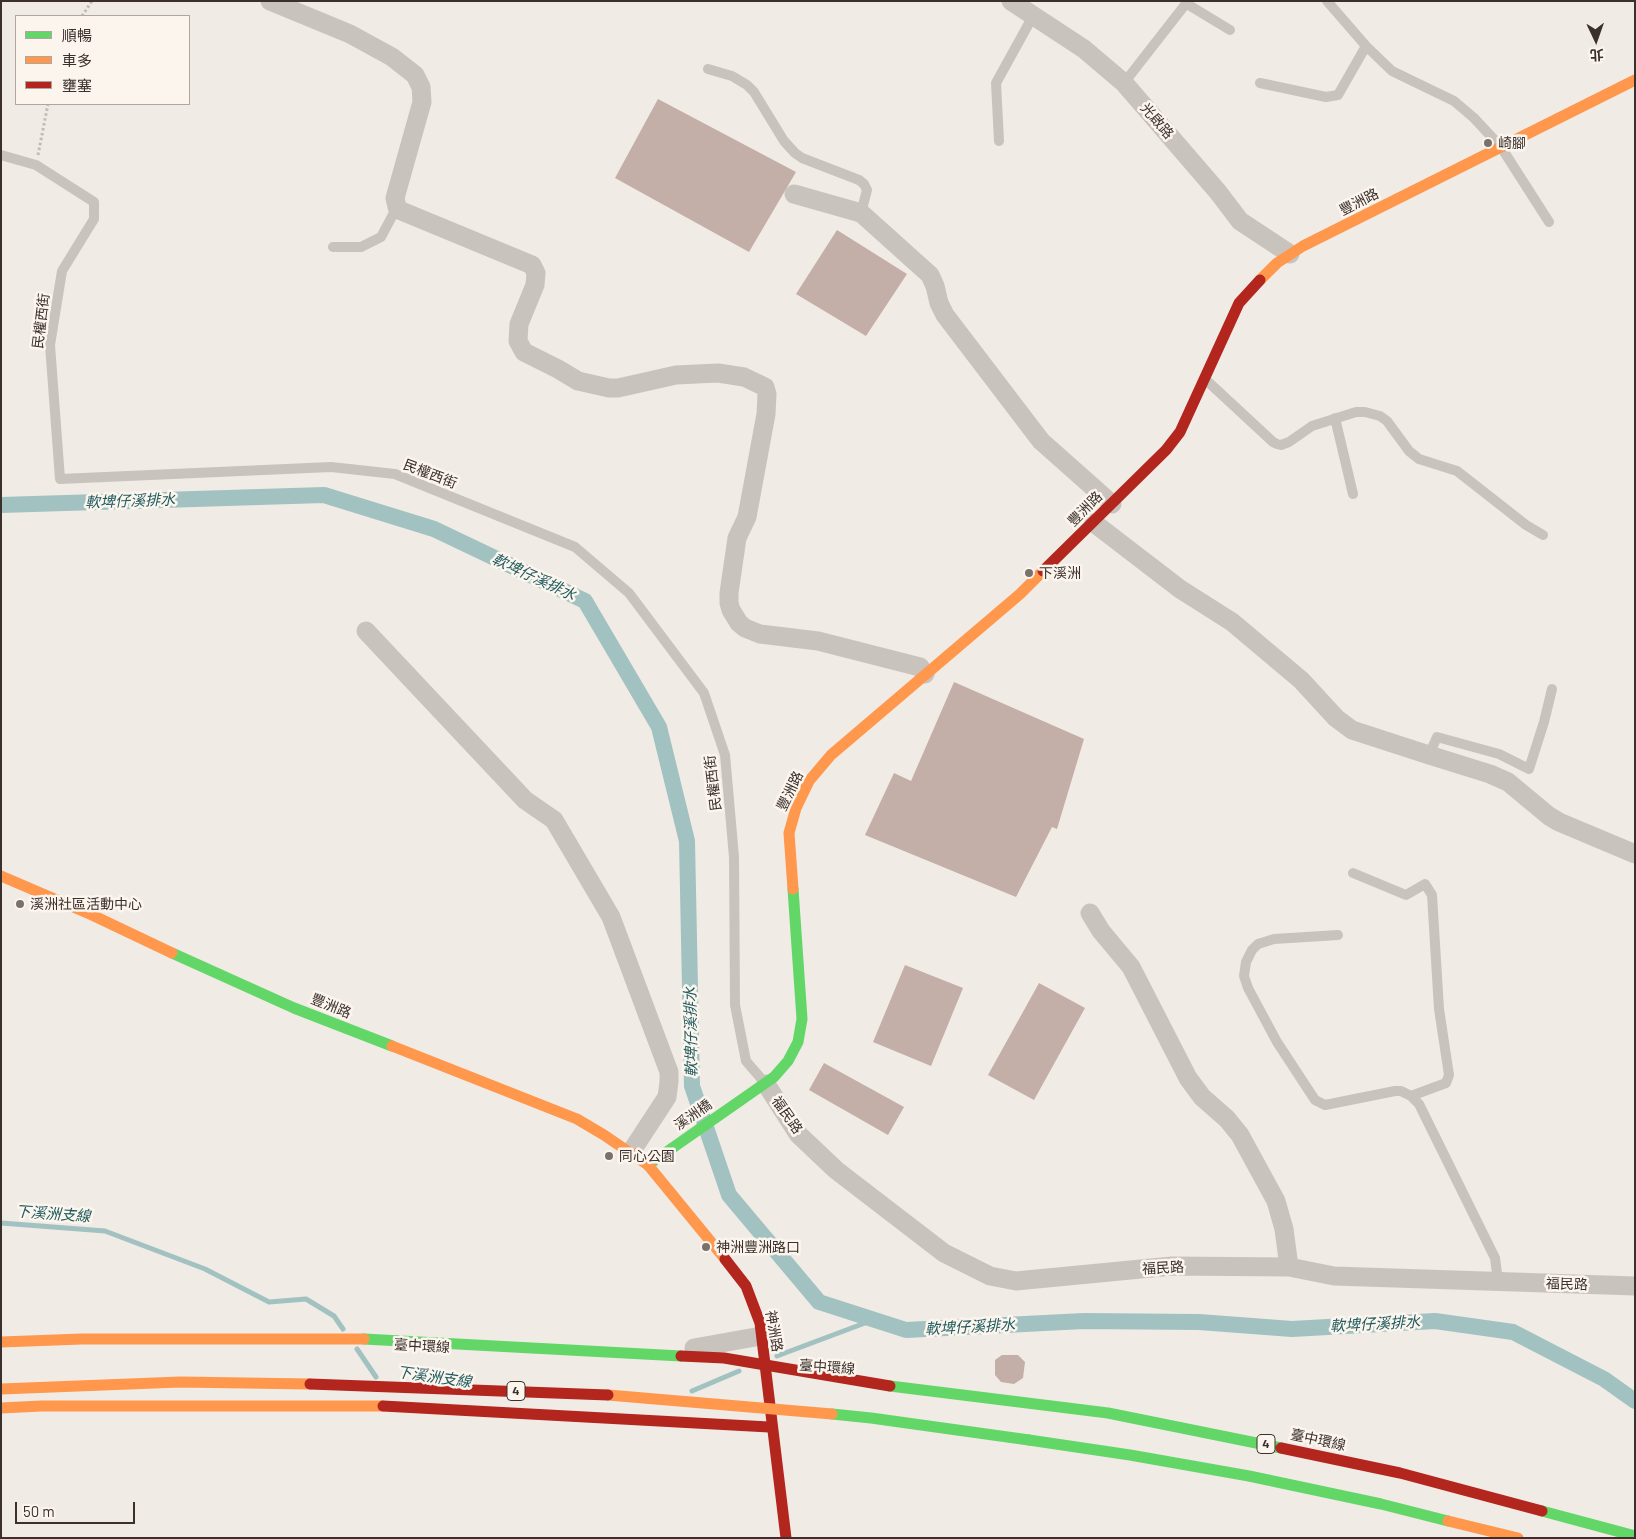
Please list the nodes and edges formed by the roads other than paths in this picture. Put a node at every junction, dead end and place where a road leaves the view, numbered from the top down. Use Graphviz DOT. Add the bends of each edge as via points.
graph roads {
  1 [pos="270,1"];
  2 [pos="1011,1"];
  3 [pos="1327,1"];
  4 [pos="1188,2"];
  5 [pos="1033,16"];
  6 [pos="1230,30"];
  7 [pos="1366,46"];
  8 [pos="708,69"];
  9 [pos="1635,80"];
  10 [pos="1124,83"];
  11 [pos="1260,83"];
  12 [pos="999,141"];
  13 [pos="1501,148"];
  14 [pos="1,155"];
  15 [pos="794,194"];
  16 [pos="397,207"];
  17 [pos="861,213"];
  18 [pos="1549,222"];
  19 [pos="333,247"];
  20 [pos="1290,254"];
  21 [pos="1204,379"];
  22 [pos="1336,418"];
  23 [pos="1353,494"];
  24 [pos="1112,504"];
  25 [pos="1094,523"];
  26 [pos="1543,535"];
  27 [pos="366,631"];
  28 [pos="926,674"];
  29 [pos="1552,689"];
  30 [pos="1429,755"];
  31 [pos="1635,854"];
  32 [pos="1353,873"];
  33 [pos="1,876"];
  34 [pos="1090,913"];
  35 [pos="1338,936"];
  36 [pos="760,1087"];
  37 [pos="1411,1096"];
  38 [pos="630,1152"];
  39 [pos="648,1165"];
  40 [pos="1289,1267"];
  41 [pos="1498,1281"];
  42 [pos="1635,1286"];
  43 [pos="761,1336"];
  44 [pos="1,1342"];
  45 [pos="1,1350"];
  46 [pos="752,1378"];
  47 [pos="890,1386"];
  48 [pos="1,1388"];
  49 [pos="1,1408"];
  50 [pos="786,1428"];
  51 [pos="914,1436"];
  52 [pos="1029,1440"];
  53 [pos="1635,1536"];
  54 [pos="786,1538"];
  55 [pos="1518,1538"];
  1 -- 16 [label="street" via="392,57 418,80 422,102 395,198"];
  2 -- 5 [label="street, 光啟路"];
  3 -- 7 [label="lane"];
  4 -- 6 [label="lane"];
  4 -- 10 [label="lane"];
  5 -- 10 [label="street, 光啟路" via="1084,49"];
  5 -- 12 [label="lane" via="996,83"];
  7 -- 11 [label="lane" via="1338,95 1326,97"];
  7 -- 13 [label="lane" via="1392,71 1465,109"];
  8 -- 17 [label="lane" via="732,76 747,85 795,153 864,184 867,190"];
  9 -- 13 [label="main road, 豐洲路"];
  10 -- 20 [label="street, 光啟路" via="1240,221"];
  13 -- 18 [label="lane"];
  13 -- 20 [label="main road, 豐洲路"];
  14 -- 36 [label="lane, 民權西街" via="36,165 94,202 94,218 62,271 50,345 60,479 331,467 395,474 575,547 629,593 704,693 725,755 734,857 735,1005 746,1061"];
  15 -- 17 [label="street"];
  16 -- 19 [label="lane" via="382,237 361,247"];
  16 -- 28 [label="street" via="532,265 536,279 519,324 518,342 524,352 578,381 618,388 676,375 718,373 744,377 765,387 764,423 747,517 737,538 729,593 735,617 746,628 760,634 818,641 920,667"];
  17 -- 24 [label="street" via="930,274 945,315 1041,441"];
  20 -- 21 [label="main road, 豐洲路" via="1266,273 1239,304"];
  21 -- 22 [label="lane" via="1277,444 1285,444 1312,426"];
  21 -- 24 [label="main road, 豐洲路" via="1180,432 1158,459"];
  22 -- 23 [label="lane"];
  22 -- 26 [label="lane" via="1356,412 1380,416 1419,460 1457,471"];
  24 -- 25 [label="main road, 豐洲路"];
  25 -- 28 [label="main road, 豐洲路" via="1020,594"];
  25 -- 30 [label="street" via="1180,589 1232,622 1301,680 1344,724 1358,733"];
  27 -- 38 [label="street" via="525,800 554,820 611,917 669,1072 667,1097"];
  28 -- 36 [label="main road, 豐洲路" via="820,768 796,808 789,834 802,1019 794,1052 782,1070"];
  29 -- 30 [label="lane" via="1529,769 1499,754 1437,737"];
  30 -- 31 [label="street" via="1508,782 1559,822"];
  32 -- 37 [label="lane" via="1406,895 1425,884 1432,895 1439,1009 1449,1075 1446,1083"];
  33 -- 38 [label="main road, 豐洲路" via="294,1008 578,1119"];
  34 -- 40 [label="street" via="1131,967 1188,1078 1240,1135 1276,1201"];
  35 -- 37 [label="lane" via="1274,939 1258,944 1246,962 1244,976 1248,988 1277,1042 1316,1100 1324,1105 1394,1091"];
  36 -- 39 [label="main road, 溪洲橋"];
  36 -- 40 [label="street, 福民路" via="798,1134 836,1170 944,1253 990,1276 1016,1281 1172,1266"];
  37 -- 41 [label="lane" via="1419,1104 1494,1258"];
  38 -- 39 [label="main road, 豐洲路"];
  39 -- 43 [label="main road, 神洲路" via="746,1286 756,1310"];
  40 -- 41 [label="street, 福民路" via="1334,1276"];
  41 -- 42 [label="street, 福民路"];
  43 -- 45 [label="street, bridge" via="698,1348 332,1337"];
  43 -- 54 [label="main road, 神洲路"];
  44 -- 47 [label="main road, bridge" via="372,1339 724,1358"];
  46 -- 47 [label="main road, 臺中環線 / 4, bridge"];
  47 -- 53 [label="main road, 臺中環線 / 4" via="1108,1413 1260,1443 1400,1473"];
  48 -- 52 [label="main road, 4, bridge" via="180,1382 615,1395 871,1418"];
  49 -- 50 [label="main road, bridge" via="367,1405"];
  51 -- 52 [label="main road, bridge"];
  52 -- 55 [label="main road, 4" via="1249,1476"];
}
